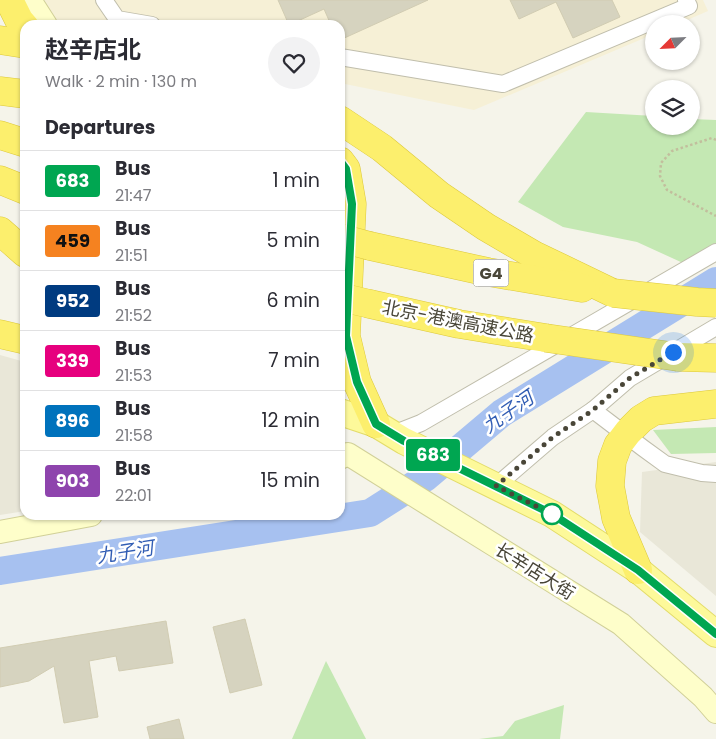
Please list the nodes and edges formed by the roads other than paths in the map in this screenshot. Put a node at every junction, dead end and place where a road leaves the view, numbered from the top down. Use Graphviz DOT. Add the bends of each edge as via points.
graph roads {
  1 [pos="8,0"];
  2 [pos="30,0"];
  3 [pos="104,0"];
  4 [pos="686,0"];
  5 [pos="43,20"];
  6 [pos="123,20"];
  7 [pos="20,21"];
  8 [pos="0,40"];
  9 [pos="20,43"];
  10 [pos="345,58"];
  11 [pos="0,91"];
  12 [pos="20,93"];
  13 [pos="345,123"];
  14 [pos="0,135"];
  15 [pos="20,141"];
  16 [pos="345,168"];
  17 [pos="0,180"];
  18 [pos="20,188"];
  19 [pos="0,231"];
  20 [pos="345,239"];
  21 [pos="20,249"];
  22 [pos="716,252"];
  23 [pos="613,293"];
  24 [pos="345,298"];
  25 [pos="716,303"];
  26 [pos="345,312"];
  27 [pos="716,327"];
  28 [pos="0,334"];
  29 [pos="20,339"];
  30 [pos="345,349"];
  31 [pos="716,358"];
  32 [pos="716,404"];
  33 [pos="593,410"];
  34 [pos="345,414"];
  35 [pos="391,433"];
  36 [pos="349,459"];
  37 [pos="716,474"];
  38 [pos="486,481"];
  39 [pos="64,520"];
  40 [pos="0,532"];
  41 [pos="638,570"];
  42 [pos="716,634"];
  43 [pos="716,712"];
  1 -- 7 [label="highway"];
  2 -- 5 [label="street"];
  3 -- 6 [label="street" via="117,19"];
  4 -- 10 [label="street" via="689,6 503,84"];
  8 -- 9 [label="highway"];
  11 -- 12 [label="highway"];
  13 -- 23 [label="highway" via="486,227 534,256"];
  14 -- 15 [label="highway"];
  16 -- 26 [label="highway" via="352,204"];
  17 -- 18 [label="highway"];
  19 -- 21 [label="highway"];
  20 -- 23 [label="highway, G4, bridge" via="488,272"];
  22 -- 35 [label="street" via="421,423"];
  23 -- 25 [label="highway, G4, bridge"];
  24 -- 31 [label="highway, 北京-港澳高速公路, bridge" via="459,324 678,357"];
  27 -- 33 [label="street" via="630,378"];
  28 -- 29 [label="highway"];
  30 -- 35 [label="highway" via="357,382"];
  32 -- 41 [label="highway" via="654,411 641,419 618,445 612,461 610,486 616,518"];
  33 -- 37 [label="street" via="665,464"];
  33 -- 38 [label="street"];
  34 -- 35 [label="main road"];
  35 -- 38 [label="main road"];
  36 -- 43 [label="street, 长辛店大街" via="621,624"];
  38 -- 41 [label="main road" via="552,514"];
  39 -- 40 [label="street"];
  41 -- 42 [label="main road"];
}
